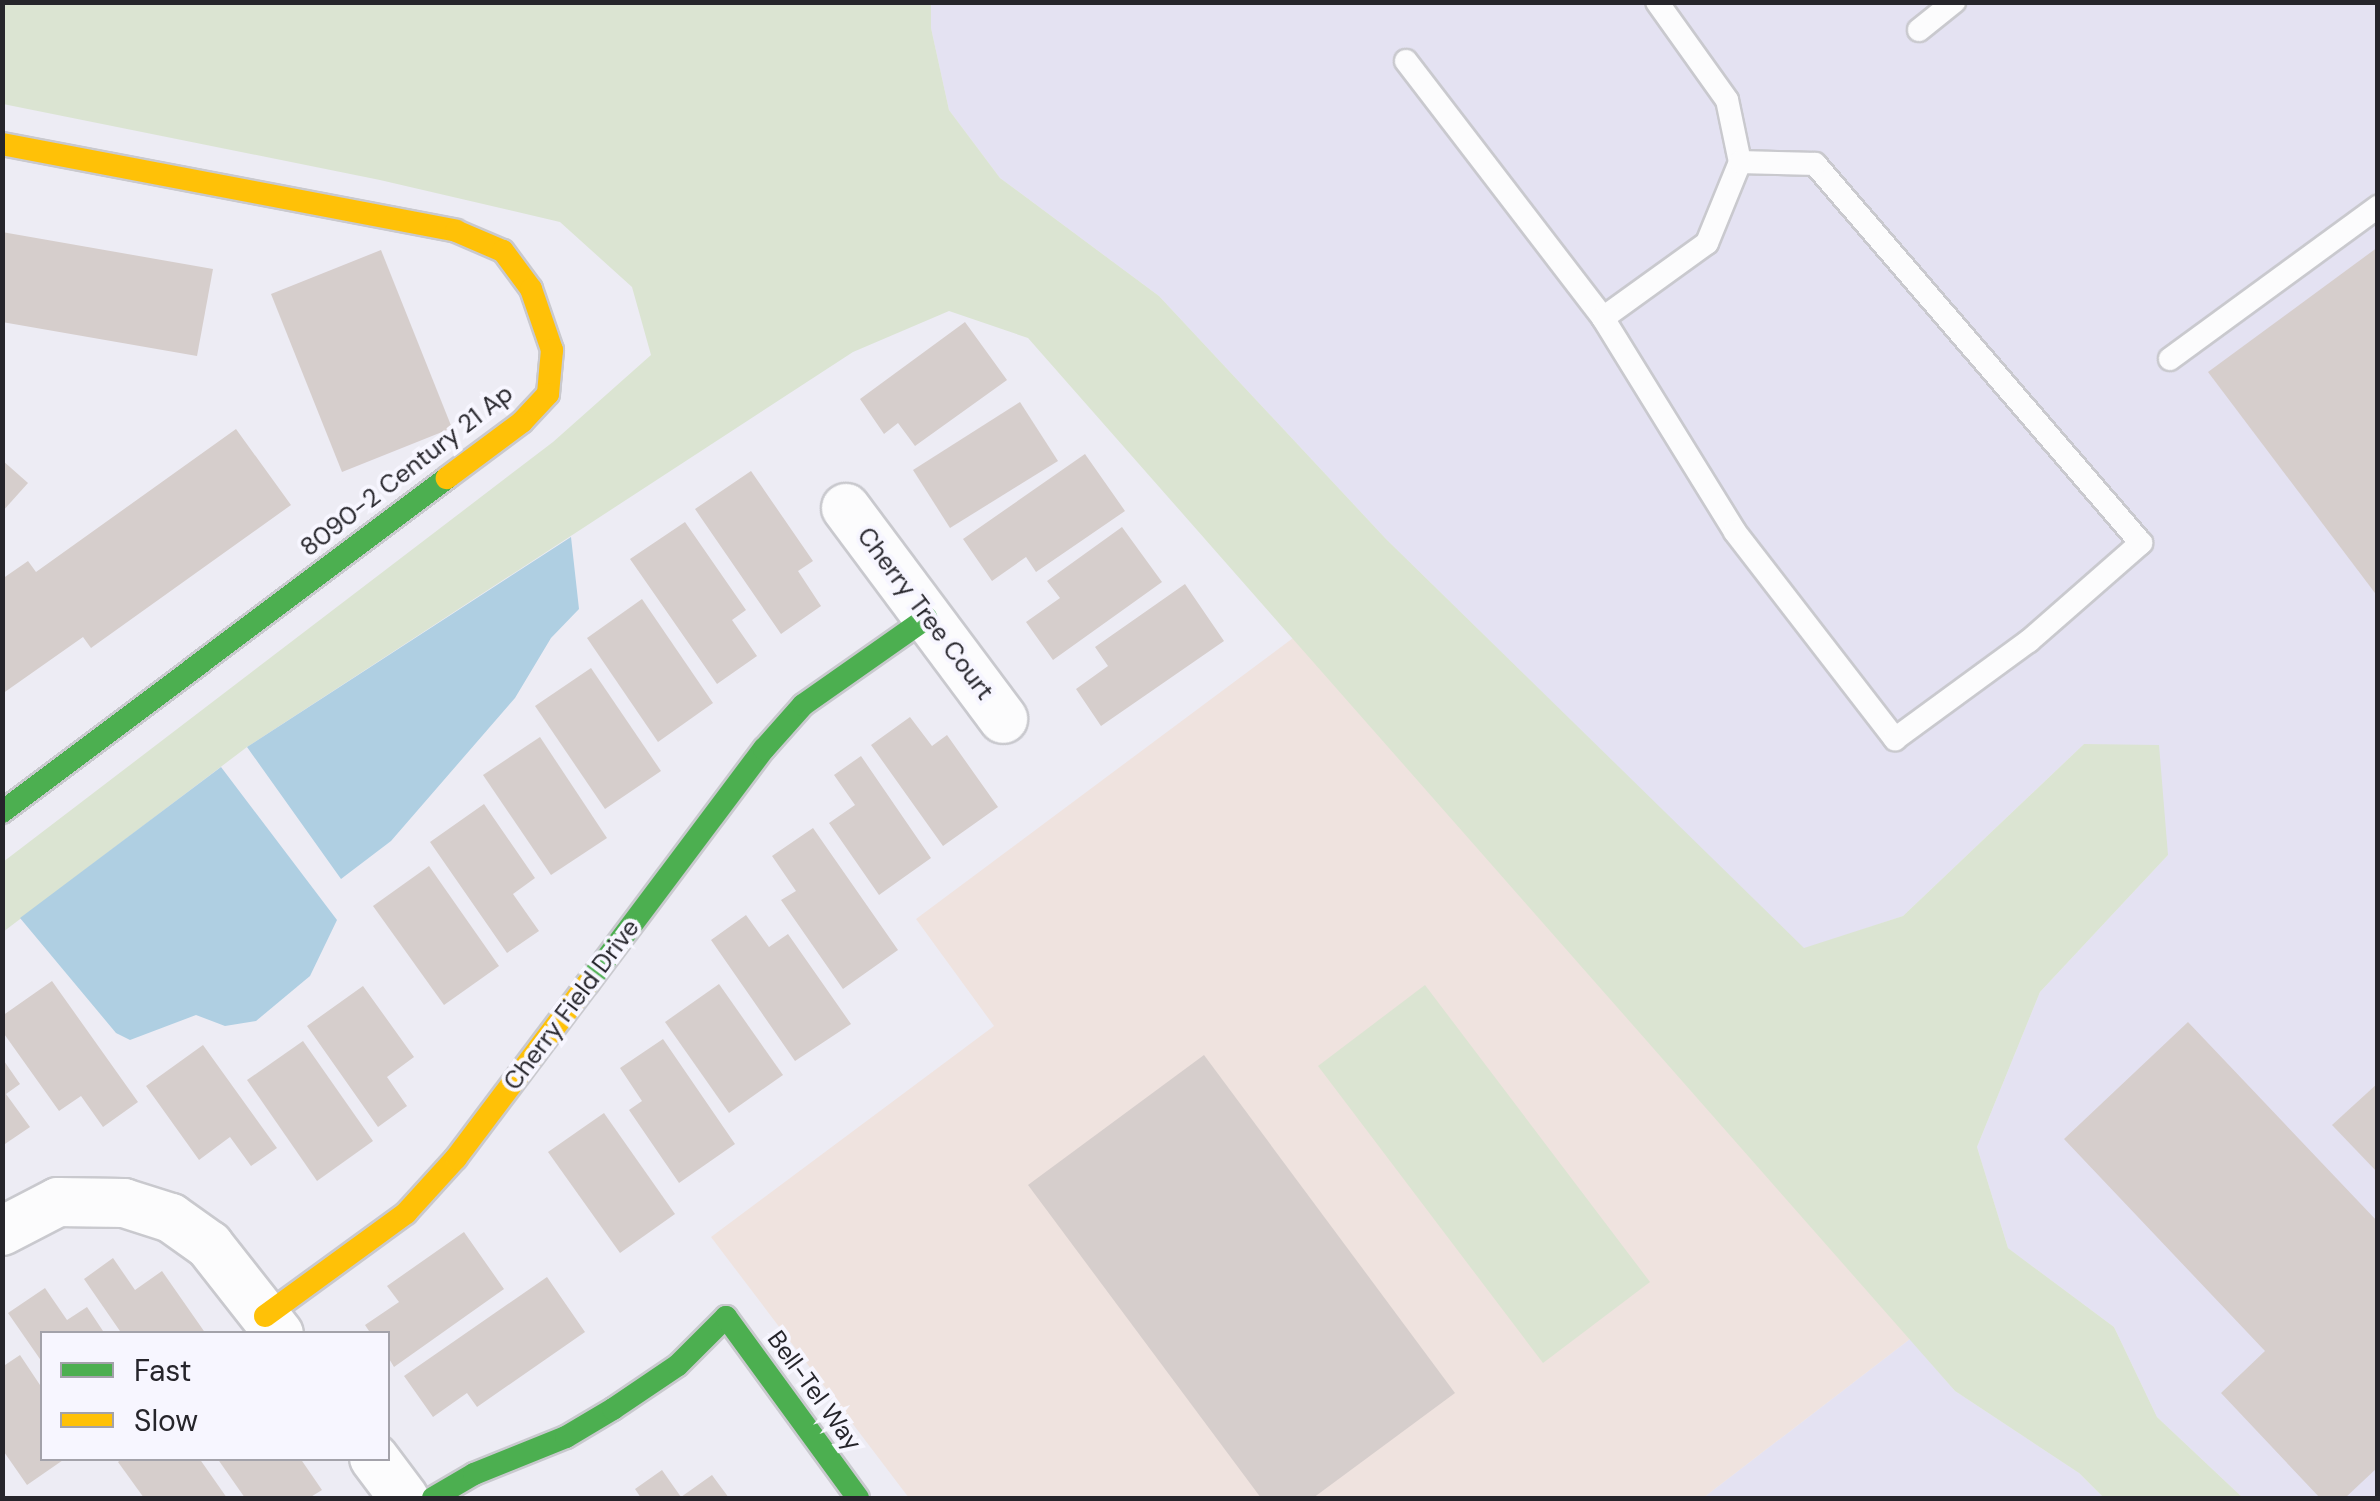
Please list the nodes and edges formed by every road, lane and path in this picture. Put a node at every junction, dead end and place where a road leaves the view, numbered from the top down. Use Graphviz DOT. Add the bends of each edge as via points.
graph roads {
  1 [pos="1657,2"];
  2 [pos="1954,2"];
  3 [pos="1919,30"];
  4 [pos="1406,61"];
  5 [pos="2,144"];
  6 [pos="1740,162"];
  7 [pos="2378,206"];
  8 [pos="1603,318"];
  9 [pos="2170,359"];
  10 [pos="846,508"];
  11 [pos="927,618"];
  12 [pos="1003,719"];
  13 [pos="2,812"];
  14 [pos="2,1231"];
  15 [pos="272,1324"];
  16 [pos="376,1461"];
  17 [pos="404,1498"];
  18 [pos="433,1498"];
  19 [pos="858,1498"];
  1 -- 6 [label="lane" via="1727,100"];
  2 -- 3 [label="lane"];
  4 -- 8 [label="lane"];
  5 -- 13 [label="street, 8090-2 Century 21 Ap" via="456,231 503,251 532,289 552,350 548,394 522,422"];
  6 -- 8 [label="lane" via="1706,243"];
  6 -- 8 [label="lane" via="1815,164 2141,543 2029,641 1894,739 1735,532"];
  7 -- 9 [label="lane"];
  10 -- 11 [label="street, Cherry Tree Court"];
  11 -- 12 [label="street, Cherry Tree Court"];
  11 -- 15 [label="street, Cherry Field Drive" via="804,705 764,748 456,1158 406,1213"];
  14 -- 15 [label="street, Cherry Field Drive" via="58,1202 124,1204 171,1218 209,1245"];
  16 -- 17 [label="street"];
  18 -- 19 [label="street, Bell-Tel Way" via="613,1410 678,1365 726,1317"];
}
